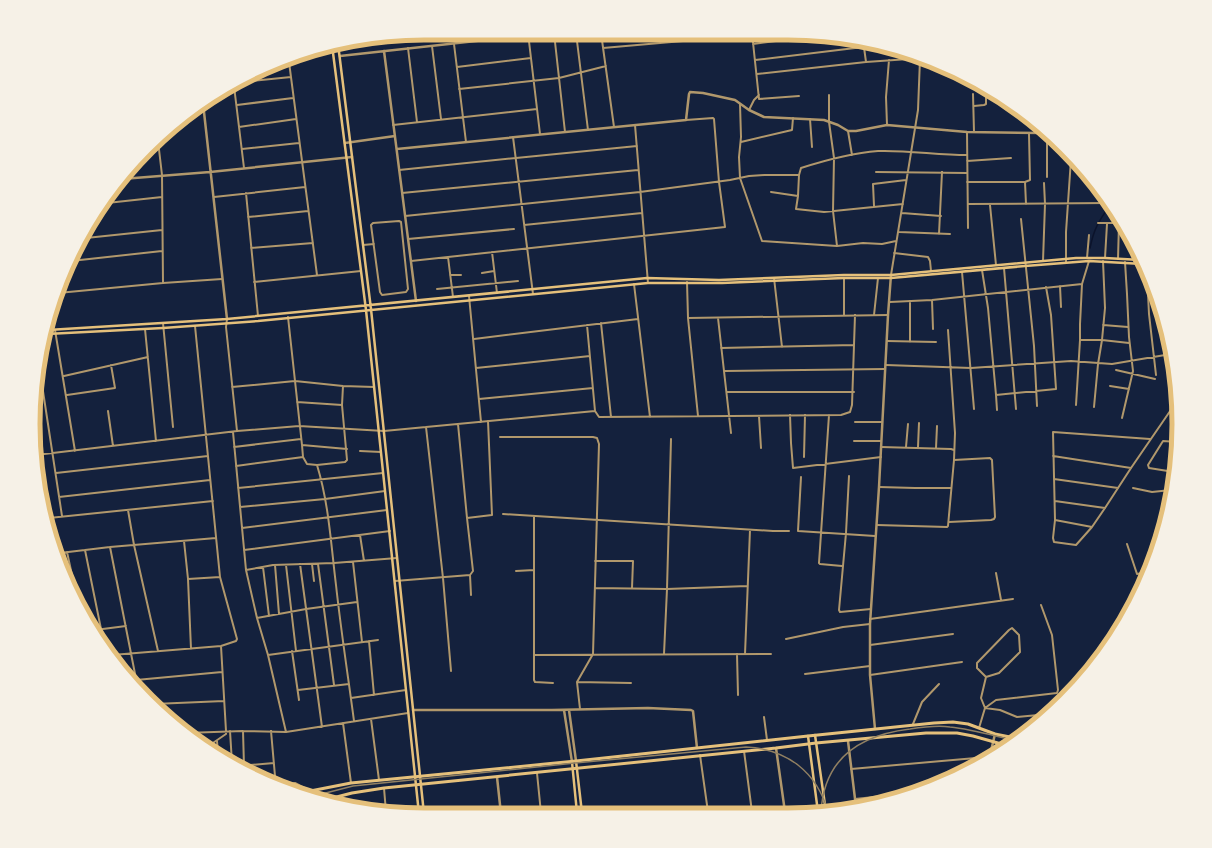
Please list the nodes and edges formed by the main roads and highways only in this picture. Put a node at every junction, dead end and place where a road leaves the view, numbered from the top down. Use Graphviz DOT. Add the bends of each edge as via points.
graph roads {
  1 [pos="339,50"];
  2 [pos="333,51"];
  3 [pos="1135,260"];
  4 [pos="1066,261"];
  5 [pos="1136,263"];
  6 [pos="1025,264"];
  7 [pos="891,277"];
  8 [pos="774,280"];
  9 [pos="366,305"];
  10 [pos="371,305"];
  11 [pos="371,309"];
  12 [pos="366,310"];
  13 [pos="52,330"];
  14 [pos="56,331"];
  15 [pos="51,333"];
  16 [pos="815,735"];
  17 [pos="808,736"];
  18 [pos="1010,737"];
  19 [pos="816,743"];
  20 [pos="809,744"];
  21 [pos="1000,744"];
  22 [pos="576,761"];
  23 [pos="572,762"];
  24 [pos="577,768"];
  25 [pos="572,769"];
  26 [pos="420,776"];
  27 [pos="416,777"];
  28 [pos="416,785"];
  29 [pos="421,785"];
  30 [pos="311,791"];
  31 [pos="336,798"];
  32 [pos="825,806"];
  33 [pos="817,807"];
  34 [pos="418,808"];
  35 [pos="423,808"];
  36 [pos="576,808"];
  37 [pos="581,808"];
  1 -- 10 [label="main road"];
  2 -- 9 [label="main road"];
  3 -- 4 [label="main road" via="1087,258"];
  4 -- 5 [label="main road"];
  4 -- 6 [label="main road"];
  4 -- 6 [label="main road"];
  6 -- 7 [label="main road" via="932,271"];
  6 -- 7 [label="main road"];
  7 -- 8 [label="main road"];
  7 -- 8 [label="main road" via="844,275"];
  8 -- 10 [label="main road" via="647,278"];
  8 -- 11 [label="main road" via="634,284"];
  9 -- 10 [label="main road"];
  9 -- 12 [label="main road"];
  9 -- 14 [label="main road" via="227,319"];
  10 -- 11 [label="main road"];
  11 -- 12 [label="main road"];
  11 -- 26 [label="main road"];
  12 -- 14 [label="main road" via="195,326"];
  12 -- 27 [label="main road"];
  13 -- 14 [label="main road"];
  14 -- 15 [label="main road"];
  16 -- 17 [label="main road"];
  16 -- 18 [label="main road" via="952,722 968,724"];
  16 -- 19 [label="main road"];
  17 -- 20 [label="main road"];
  17 -- 22 [label="main road"];
  19 -- 20 [label="main road"];
  19 -- 21 [label="main road" via="926,733 957,733"];
  19 -- 32 [label="main road"];
  20 -- 24 [label="main road"];
  20 -- 33 [label="main road"];
  22 -- 23 [label="main road"];
  22 -- 24 [label="main road"];
  23 -- 25 [label="main road"];
  23 -- 26 [label="main road"];
  24 -- 25 [label="main road"];
  24 -- 37 [label="main road"];
  25 -- 29 [label="main road"];
  25 -- 36 [label="main road"];
  26 -- 27 [label="main road"];
  26 -- 29 [label="main road"];
  27 -- 28 [label="main road"];
  27 -- 30 [label="main road" via="351,782"];
  28 -- 29 [label="main road"];
  28 -- 31 [label="main road" via="352,792"];
  28 -- 34 [label="main road"];
  29 -- 35 [label="main road"];
}
